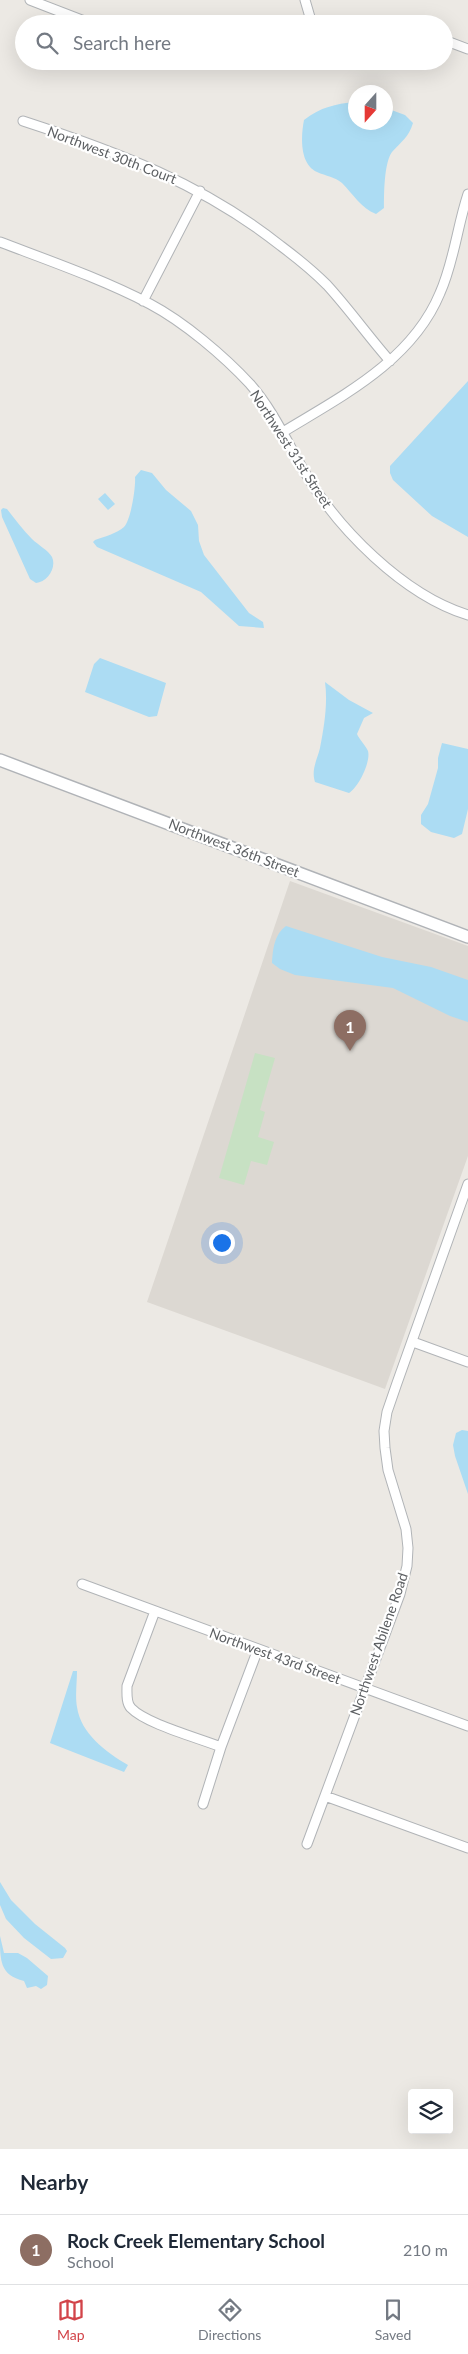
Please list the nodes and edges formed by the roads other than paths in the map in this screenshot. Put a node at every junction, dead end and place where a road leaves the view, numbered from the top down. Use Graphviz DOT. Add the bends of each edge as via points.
graph roads {
  1 [pos="30,0"];
  2 [pos="305,0"];
  3 [pos="69,15"];
  4 [pos="309,15"];
  5 [pos="453,43"];
  6 [pos="468,49"];
  7 [pos="23,121"];
  8 [pos="200,191"];
  9 [pos="468,194"];
  10 [pos="0,242"];
  11 [pos="143,301"];
  12 [pos="390,361"];
  13 [pos="283,432"];
  14 [pos="468,615"];
  15 [pos="0,760"];
  16 [pos="468,937"];
  17 [pos="468,1184"];
  18 [pos="413,1342"];
  19 [pos="468,1362"];
  20 [pos="82,1584"];
  21 [pos="155,1611"];
  22 [pos="258,1650"];
  23 [pos="364,1689"];
  24 [pos="468,1726"];
  25 [pos="221,1747"];
  26 [pos="325,1796"];
  27 [pos="203,1804"];
  28 [pos="307,1844"];
  29 [pos="468,1848"];
  1 -- 3 [label="street"];
  2 -- 4 [label="street"];
  5 -- 6 [label="street"];
  7 -- 8 [label="street, Northwest 30th Court" via="104,149"];
  8 -- 11 [label="street"];
  8 -- 12 [label="street, Northwest 30th Court" via="237,212 301,261 327,285"];
  9 -- 12 [label="street" via="446,280 434,307 413,337"];
  10 -- 11 [label="street, Northwest 31st Street"];
  11 -- 13 [label="street, Northwest 31st Street" via="185,327 243,378"];
  12 -- 13 [label="street"];
  13 -- 14 [label="street, Northwest 31st Street" via="325,504 352,536 416,590"];
  15 -- 16 [label="main road, Northwest 36th Street"];
  17 -- 18 [label="street, Northwest Abilene Road"];
  18 -- 19 [label="street"];
  18 -- 23 [label="street, Northwest Abilene Road" via="384,1431 388,1470 406,1529 407,1566 400,1594"];
  20 -- 21 [label="street, Northwest 43rd Street"];
  21 -- 22 [label="street, Northwest 43rd Street"];
  21 -- 25 [label="street" via="127,1686 130,1708 143,1717"];
  22 -- 23 [label="street, Northwest 43rd Street"];
  22 -- 25 [label="street"];
  23 -- 24 [label="street, Northwest 43rd Street"];
  23 -- 26 [label="street, Northwest Abilene Road"];
  25 -- 27 [label="street"];
  26 -- 28 [label="street, Northwest Abilene Road"];
  26 -- 29 [label="street"];
}
